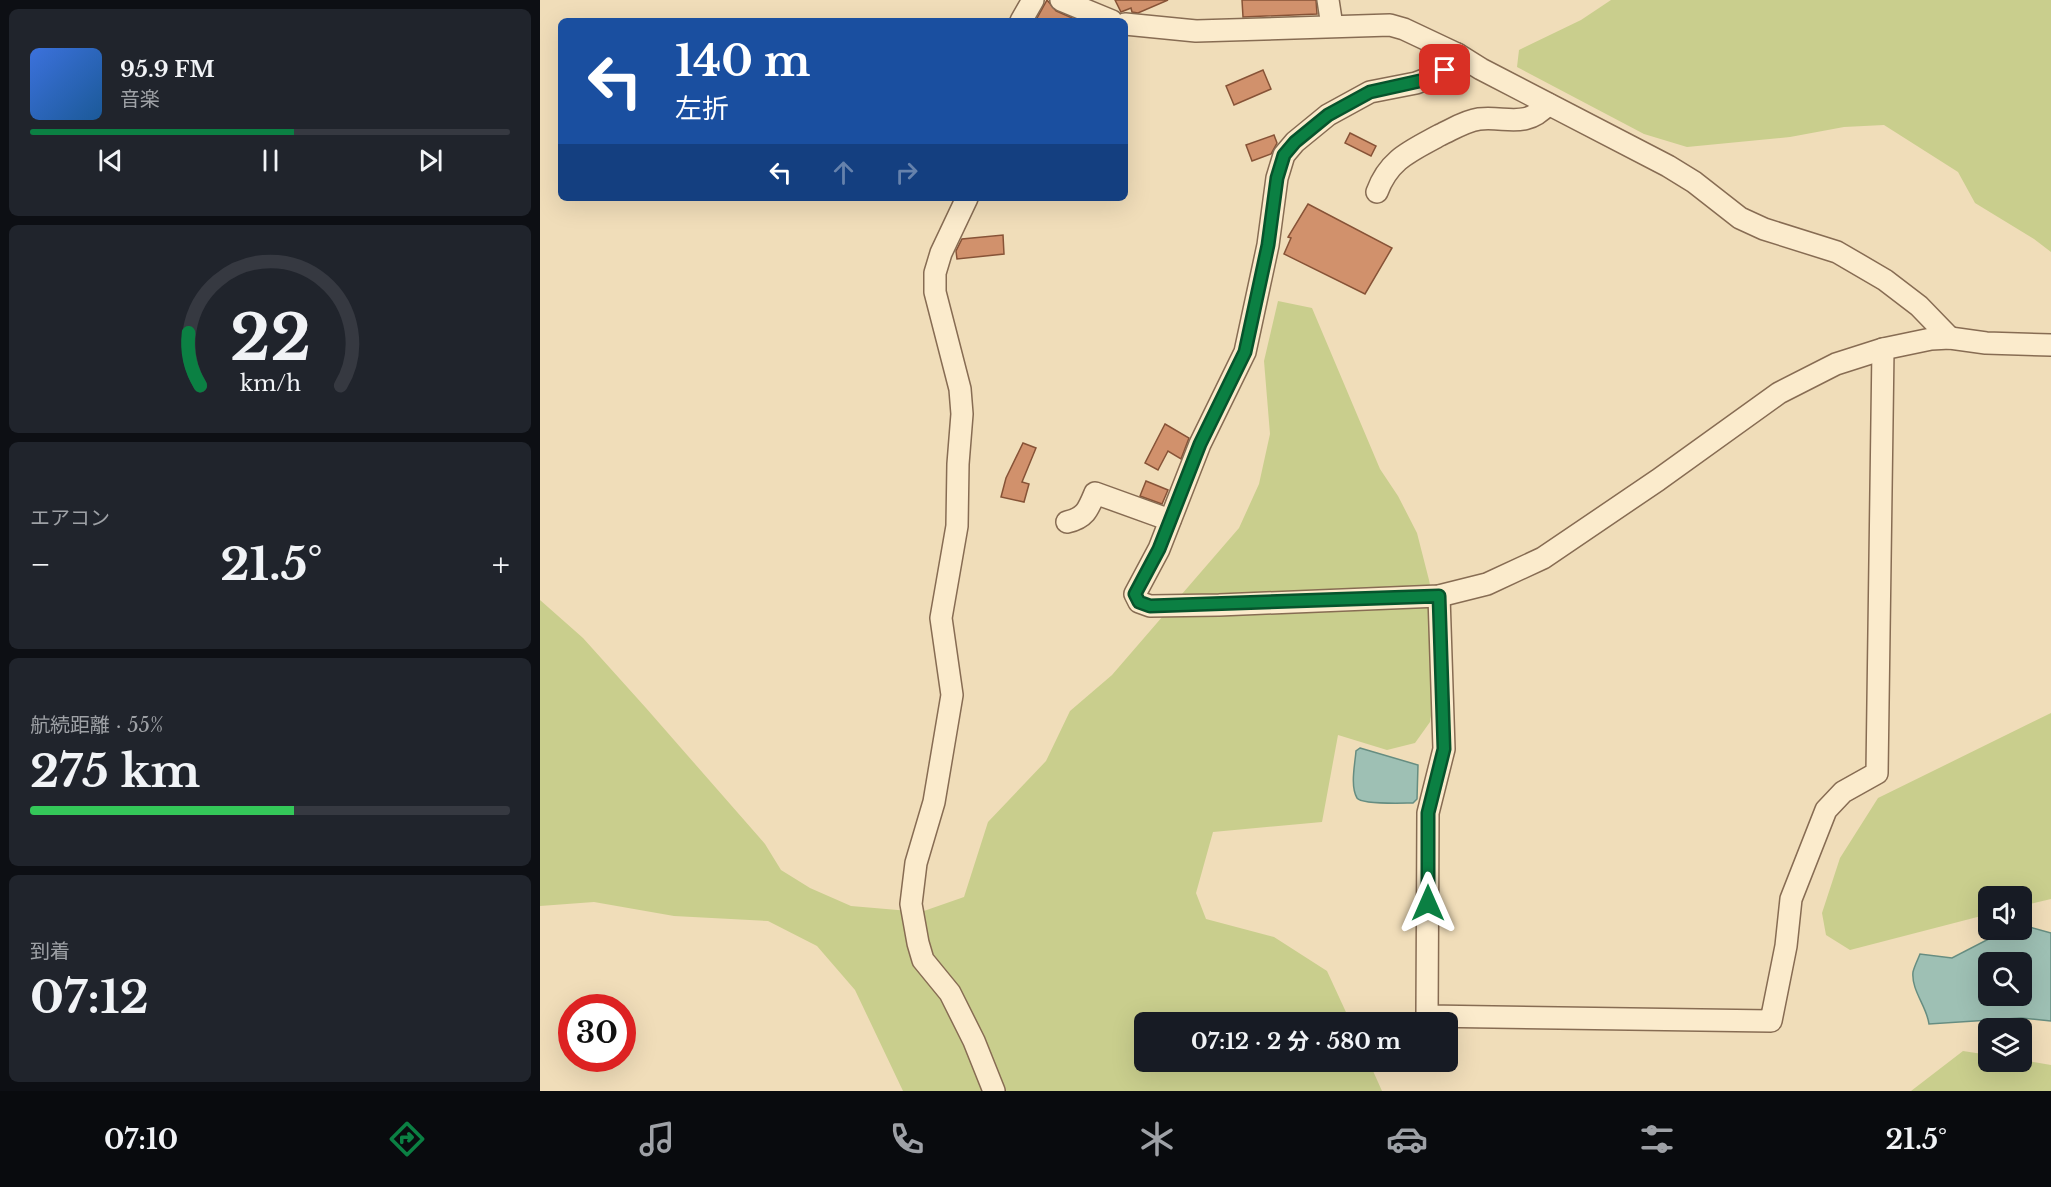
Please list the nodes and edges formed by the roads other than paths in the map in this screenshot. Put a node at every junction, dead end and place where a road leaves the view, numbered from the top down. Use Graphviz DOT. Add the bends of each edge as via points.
graph roads {
  1 [pos="1033,0"];
  2 [pos="1061,0"];
  3 [pos="1328,0"];
  4 [pos="1023,18"];
  5 [pos="1103,18"];
  6 [pos="1128,24"];
  7 [pos="1332,27"];
  8 [pos="1457,54"];
  9 [pos="1548,104"];
  10 [pos="1377,192"];
  11 [pos="967,201"];
  12 [pos="1950,338"];
  13 [pos="2051,345"];
  14 [pos="1883,348"];
  15 [pos="1170,520"];
  16 [pos="1067,522"];
  17 [pos="1439,596"];
  18 [pos="994,1091"];
  1 -- 4 [label="street"];
  2 -- 5 [label="street"];
  3 -- 7 [label="street"];
  6 -- 7 [label="street" via="1196,32"];
  7 -- 8 [label="street" via="1404,28"];
  8 -- 9 [label="street"];
  8 -- 15 [label="street" via="1437,75 1370,92 1328,115 1284,155 1245,352 1200,444"];
  9 -- 10 [label="street" via="1539,114 1523,120 1466,122 1411,149 1392,165"];
  9 -- 12 [label="street" via="1668,166 1740,218 1837,252 1886,280"];
  11 -- 18 [label="street" via="935,273 935,292 960,389 962,414 957,526 941,618 952,695 911,904 923,960 950,993"];
  12 -- 13 [label="street"];
  12 -- 14 [label="street"];
  14 -- 17 [label="street" via="1836,364 1779,393 1543,558 1487,584"];
  14 -- 17 [label="street" via="1877,773 1843,792 1826,810 1791,899 1771,1021 1427,1016 1428,813 1444,749"];
  15 -- 16 [label="street" via="1095,493 1087,513"];
  15 -- 17 [label="street" via="1135,594 1142,604 1219,605"];
}
